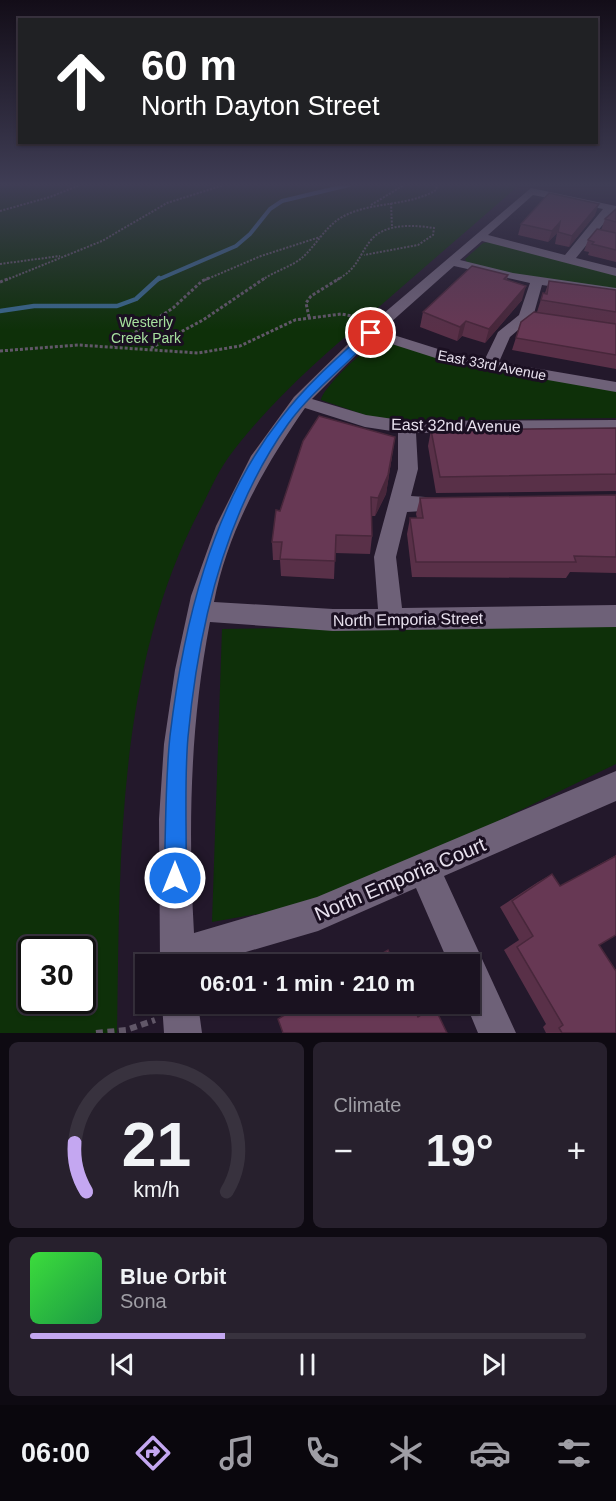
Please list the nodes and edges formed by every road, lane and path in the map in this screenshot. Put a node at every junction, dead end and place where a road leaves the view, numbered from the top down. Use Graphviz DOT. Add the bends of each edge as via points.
graph roads {
  1 [pos="115,233"];
  2 [pos="323,233"];
  3 [pos="381,233"];
  4 [pos="433,233"];
  5 [pos="484,233"];
  6 [pos="590,233"];
  7 [pos="321,236"];
  8 [pos="480,237"];
  9 [pos="607,237"];
  10 [pos="66,255"];
  11 [pos="364,255"];
  12 [pos="568,260"];
  13 [pos="452,262"];
  14 [pos="0,264"];
  15 [pos="616,272"];
  16 [pos="537,281"];
  17 [pos="0,282"];
  18 [pos="616,292"];
  19 [pos="309,317"];
  20 [pos="377,328"];
  21 [pos="114,346"];
  22 [pos="150,349"];
  23 [pos="0,351"];
  24 [pos="490,365"];
  25 [pos="616,387"];
  26 [pos="300,401"];
  27 [pos="616,426"];
  28 [pos="407,427"];
  29 [pos="472,503"];
  30 [pos="400,504"];
  31 [pos="200,611"];
  32 [pos="616,616"];
  33 [pos="391,620"];
  34 [pos="616,786"];
  35 [pos="424,869"];
  36 [pos="178,954"];
  37 [pos="197,954"];
  38 [pos="462,954"];
  39 [pos="480,993"];
  40 [pos="181,1016"];
  41 [pos="96,1033"];
  42 [pos="497,1033"];
  1 -- 10 [label="path"];
  2 -- 7 [label="path"];
  3 -- 11 [label="path"];
  4 -- 11 [label="path" via="418,245"];
  5 -- 8 [label="street"];
  6 -- 9 [label="street"];
  6 -- 12 [label="street"];
  7 -- 21 [label="path" via="202,281 173,308"];
  7 -- 22 [label="path" via="302,258"];
  8 -- 12 [label="street"];
  8 -- 13 [label="street"];
  10 -- 14 [label="path"];
  10 -- 17 [label="path"];
  11 -- 19 [label="path" via="348,275 311,296 306,303"];
  12 -- 15 [label="street"];
  13 -- 16 [label="street"];
  13 -- 20 [label="street"];
  16 -- 18 [label="street"];
  16 -- 24 [label="street" via="532,318 503,335"];
  19 -- 20 [label="path" via="341,314"];
  19 -- 22 [label="path" via="257,340 219,351"];
  20 -- 24 [label="street, East 33rd Avenue" via="429,353"];
  20 -- 26 [label="street"];
  21 -- 22 [label="path"];
  21 -- 23 [label="path"];
  24 -- 25 [label="street, East 33rd Avenue"];
  26 -- 28 [label="street, East 32nd Avenue" via="365,421"];
  26 -- 31 [label="street" via="260,458 237,502 216,554"];
  27 -- 28 [label="street, East 32nd Avenue"];
  28 -- 30 [label="street" via="408,469"];
  29 -- 30 [label="street"];
  30 -- 33 [label="street" via="385,557"];
  31 -- 33 [label="street, North Emporia Street"];
  31 -- 36 [label="street" via="179,738 175,819"];
  32 -- 33 [label="street, North Emporia Street"];
  34 -- 35 [label="street, North Emporia Court"];
  35 -- 37 [label="street, North Emporia Court" via="318,915"];
  35 -- 38 [label="street"];
  39 -- 42 [label="street"];
  40 -- 41 [label="path"];
}
